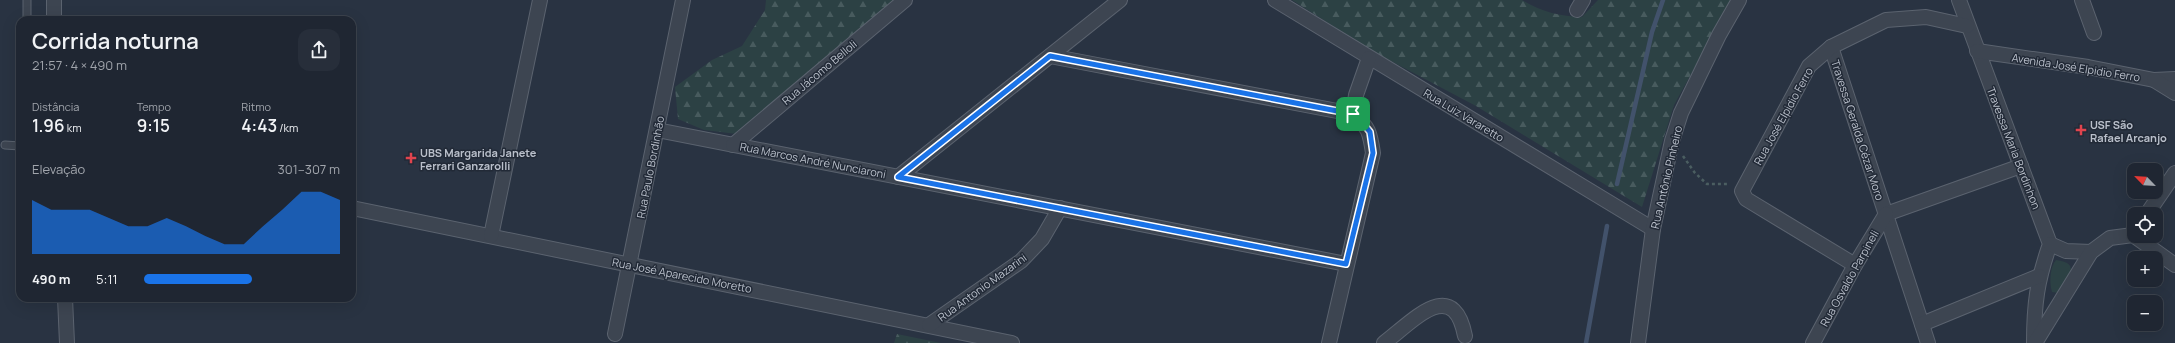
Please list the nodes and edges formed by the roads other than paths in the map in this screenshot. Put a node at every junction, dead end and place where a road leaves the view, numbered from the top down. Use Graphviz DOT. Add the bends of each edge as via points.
graph roads {
  1 [pos="27,0"];
  2 [pos="54,0"];
  3 [pos="540,0"];
  4 [pos="683,0"];
  5 [pos="905,0"];
  6 [pos="1120,0"];
  7 [pos="1275,0"];
  8 [pos="1739,0"];
  9 [pos="1959,0"];
  10 [pos="2082,0"];
  11 [pos="27,16"];
  12 [pos="54,16"];
  13 [pos="1967,26"];
  14 [pos="2094,32"];
  15 [pos="1831,46"];
  16 [pos="1977,51"];
  17 [pos="1050,56"];
  18 [pos="1370,58"];
  19 [pos="2175,79"];
  20 [pos="2154,80"];
  21 [pos="2175,93"];
  22 [pos="1353,114"];
  23 [pos="657,130"];
  24 [pos="5,145"];
  25 [pos="733,145"];
  26 [pos="16,146"];
  27 [pos="2021,166"];
  28 [pos="2175,173"];
  29 [pos="898,177"];
  30 [pos="2153,207"];
  31 [pos="1060,208"];
  32 [pos="356,209"];
  33 [pos="1886,214"];
  34 [pos="1653,229"];
  35 [pos="491,236"];
  36 [pos="2127,236"];
  37 [pos="2145,243"];
  38 [pos="2050,244"];
  39 [pos="2091,252"];
  40 [pos="630,264"];
  41 [pos="1346,264"];
  42 [pos="2175,264"];
  43 [pos="1855,265"];
  44 [pos="2039,276"];
  45 [pos="65,302"];
  46 [pos="1922,324"];
  47 [pos="929,325"];
  48 [pos="615,334"];
  49 [pos="1465,336"];
  50 [pos="67,343"];
  51 [pos="1012,343"];
  52 [pos="1329,343"];
  53 [pos="1384,343"];
  54 [pos="1638,343"];
  55 [pos="1813,343"];
  56 [pos="1928,343"];
  57 [pos="2035,343"];
  1 -- 11 [label="lane"];
  2 -- 12 [label="street"];
  3 -- 35 [label="street"];
  4 -- 23 [label="street, Rua Paulo Bordinhão"];
  5 -- 25 [label="street, Rua Jácomo Belloli"];
  6 -- 17 [label="street"];
  7 -- 18 [label="street, Rua Luiz Vararetto"];
  8 -- 34 [label="street, Rua Antônio Pinheiro" via="1681,113"];
  9 -- 13 [label="street, Travessa Maria Bordinhon"];
  10 -- 14 [label="street"];
  13 -- 15 [label="street, Rua José Elpidio Ferro" via="1926,17 1886,20"];
  13 -- 16 [label="street, Travessa Maria Bordinhon"];
  15 -- 33 [label="street, Travessa Geralda Cézar Moro"];
  15 -- 43 [label="street, Rua José Elpidio Ferro" via="1809,66 1744,188 1746,200"];
  16 -- 20 [label="street, Avenida José Elpidio Ferro" via="2088,67"];
  16 -- 27 [label="street, Travessa Maria Bordinhon"];
  17 -- 22 [label="street"];
  17 -- 29 [label="street"];
  18 -- 22 [label="street" via="1356,95"];
  18 -- 34 [label="street, Rua Luiz Vararetto"];
  19 -- 20 [label="street, Avenida José Elpidio Ferro"];
  20 -- 21 [label="street"];
  22 -- 41 [label="street" via="1370,132 1373,153"];
  23 -- 25 [label="street, Rua Marcos André Nunciaroni"];
  23 -- 40 [label="street, Rua Paulo Bordinhão"];
  24 -- 26 [label="lane"];
  25 -- 29 [label="street, Rua Marcos André Nunciaroni"];
  27 -- 33 [label="street"];
  27 -- 38 [label="street, Travessa Maria Bordinhon"];
  28 -- 30 [label="street"];
  29 -- 31 [label="street, Rua Marcos André Nunciaroni"];
  31 -- 41 [label="street, Rua Marcos André Nunciaroni"];
  31 -- 47 [label="street, Rua Antonio Mazarini" via="1042,240 1021,261"];
  32 -- 35 [label="street, Rua José Aparecido Moretto"];
  33 -- 43 [label="street, Rua Osvaldo Parpineli"];
  33 -- 46 [label="street, Travessa Geralda Cézar Moro"];
  34 -- 54 [label="street, Rua Antônio Pinheiro"];
  35 -- 40 [label="street, Rua José Aparecido Moretto"];
  36 -- 39 [label="street" via="2110,238"];
  37 -- 42 [label="street"];
  38 -- 39 [label="street" via="2066,251"];
  38 -- 44 [label="street"];
  39 -- 57 [label="street"];
  40 -- 47 [label="street, Rua José Aparecido Moretto"];
  40 -- 48 [label="street, Rua Paulo Bordinhão"];
  41 -- 52 [label="street"];
  43 -- 55 [label="street, Rua Osvaldo Parpineli"];
  44 -- 46 [label="street"];
  44 -- 57 [label="street" via="2034,308"];
  45 -- 50 [label="street"];
  46 -- 56 [label="street, Travessa Geralda Cézar Moro"];
  47 -- 51 [label="street, Rua José Aparecido Moretto"];
  49 -- 53 [label="street" via="1456,311 1446,306 1435,306"];
}
